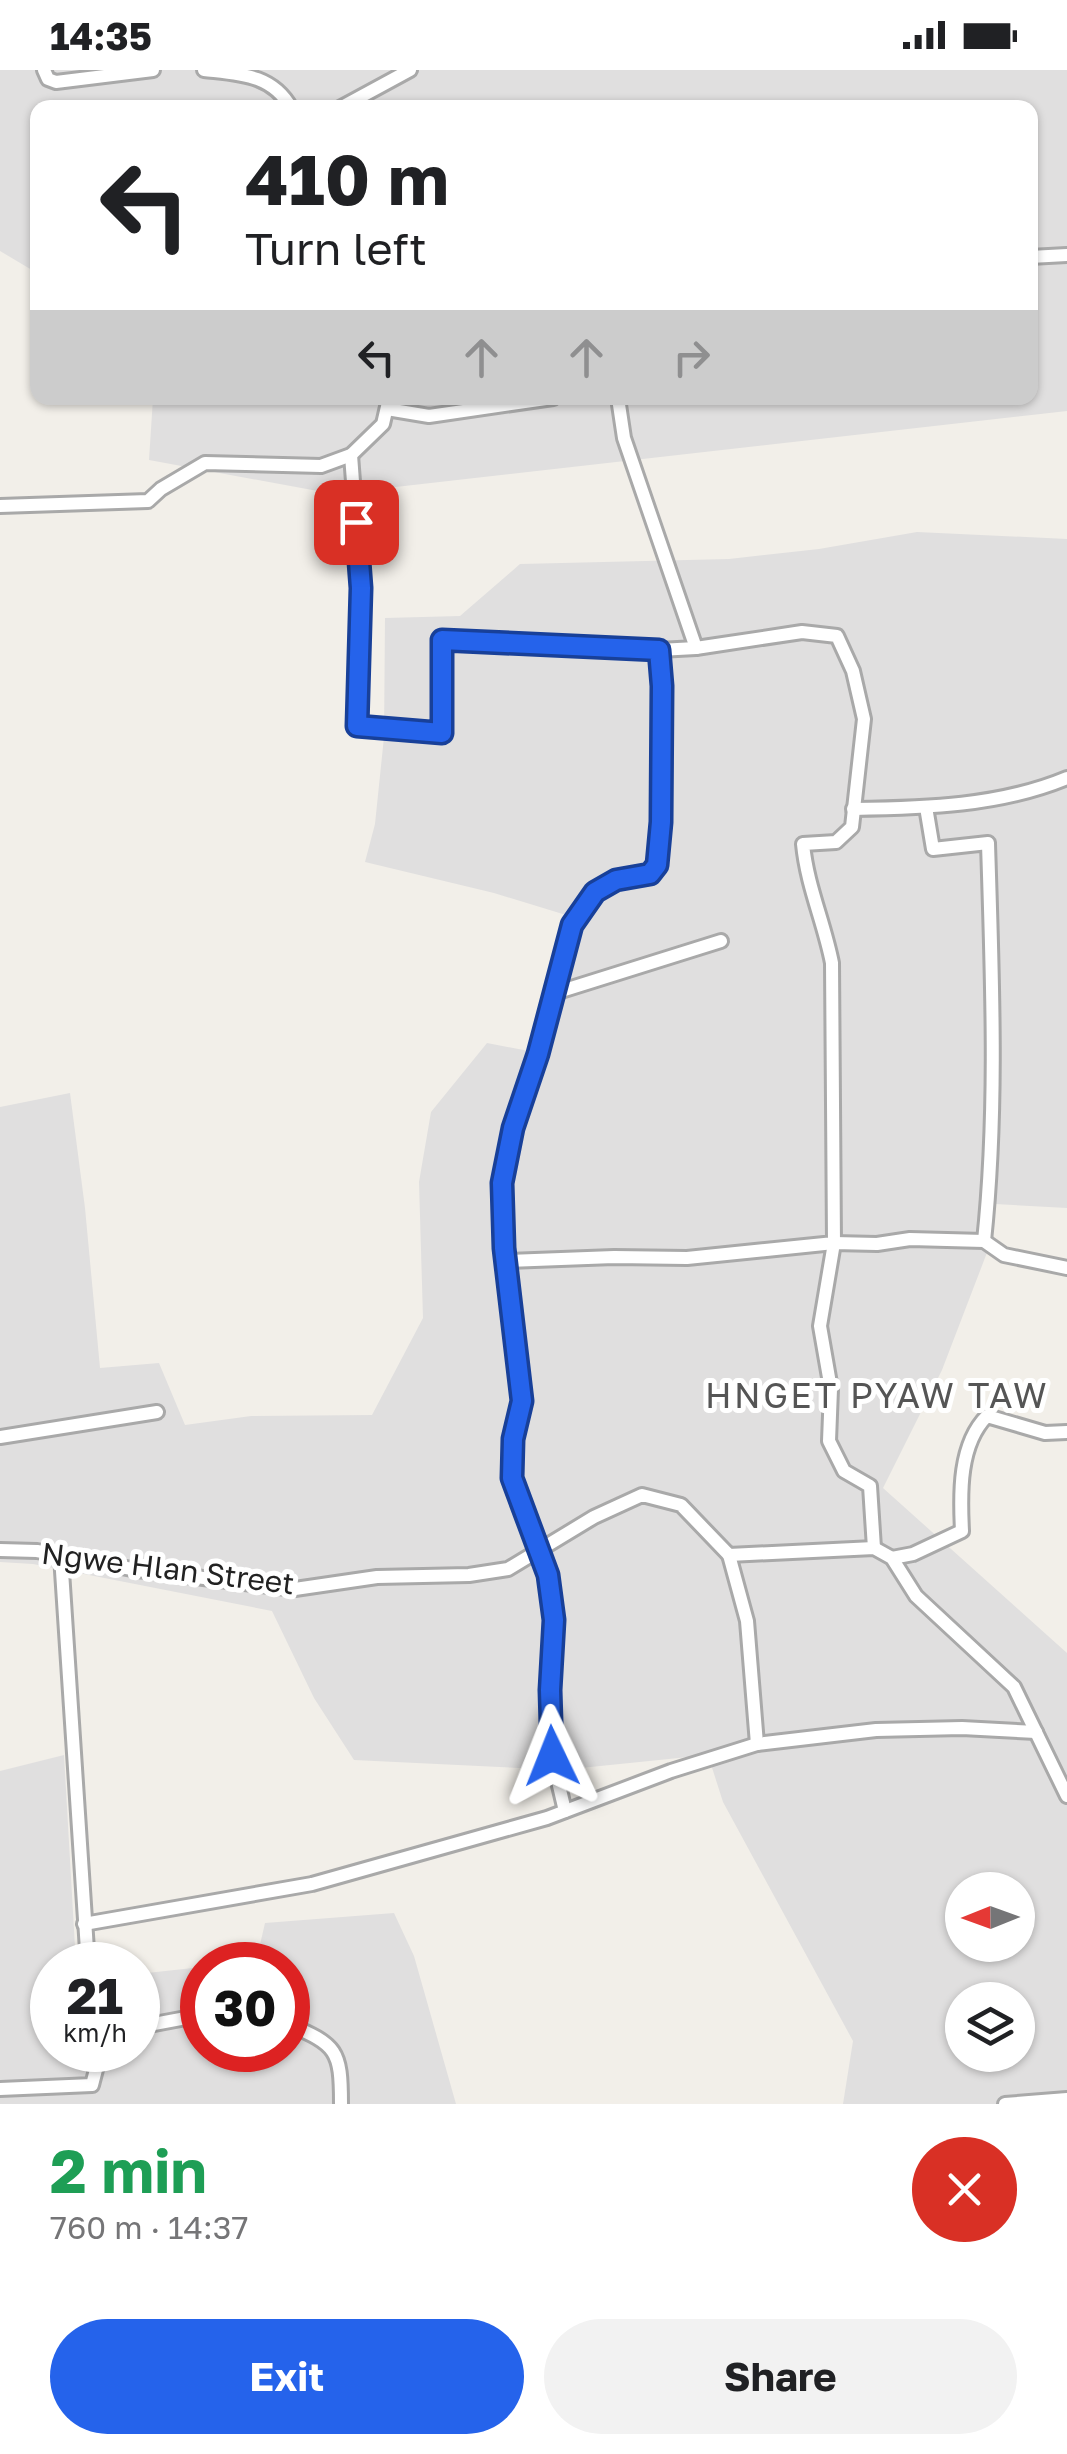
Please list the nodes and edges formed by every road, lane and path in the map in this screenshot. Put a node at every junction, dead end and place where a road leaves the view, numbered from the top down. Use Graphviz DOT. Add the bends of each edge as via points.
graph roads {
  1 [pos="44,70"];
  2 [pos="153,70"];
  3 [pos="204,70"];
  4 [pos="410,70"];
  5 [pos="384,77"];
  6 [pos="286,100"];
  7 [pos="351,100"];
  8 [pos="1067,255"];
  9 [pos="1038,257"];
  10 [pos="388,405"];
  11 [pos="394,405"];
  12 [pos="505,405"];
  13 [pos="619,405"];
  14 [pos="351,455"];
  15 [pos="0,506"];
  16 [pos="696,648"];
  17 [pos="659,650"];
  18 [pos="1067,778"];
  19 [pos="926,808"];
  20 [pos="854,809"];
  21 [pos="722,941"];
  22 [pos="555,994"];
  23 [pos="984,1241"];
  24 [pos="834,1243"];
  25 [pos="506,1261"];
  26 [pos="1067,1268"];
  27 [pos="157,1412"];
  28 [pos="1067,1432"];
  29 [pos="0,1437"];
  30 [pos="874,1548"];
  31 [pos="0,1550"];
  32 [pos="541,1550"];
  33 [pos="730,1555"];
  34 [pos="61,1556"];
  35 [pos="892,1558"];
  36 [pos="1036,1732"];
  37 [pos="757,1744"];
  38 [pos="1067,1796"];
  39 [pos="565,1811"];
  40 [pos="84,1924"];
  41 [pos="86,1942"];
  42 [pos="310,2034"];
  43 [pos="95,2072"];
  44 [pos="0,2089"];
  45 [pos="1067,2099"];
  46 [pos="341,2104"];
  47 [pos="1005,2104"];
  1 -- 2 [label="street" via="56,82"];
  3 -- 6 [label="street" via="248,75"];
  4 -- 5 [label="street"];
  5 -- 7 [label="street"];
  8 -- 9 [label="street"];
  10 -- 14 [label="street" via="383,424"];
  11 -- 12 [label="street" via="429,416"];
  13 -- 16 [label="street" via="624,438"];
  14 -- 15 [label="street" via="321,466 205,462 148,500"];
  14 -- 17 [label="street" via="361,588 357,726 442,733 442,640"];
  16 -- 17 [label="street"];
  16 -- 20 [label="street" via="802,632 837,636 864,719"];
  17 -- 22 [label="street" via="657,865 650,874 616,880 582,906 562,954"];
  18 -- 19 [label="street" via="1041,789"];
  19 -- 20 [label="street"];
  19 -- 23 [label="street" via="933,849 988,843 991,1156"];
  20 -- 24 [label="street" via="852,827 836,842 803,844 832,964"];
  21 -- 22 [label="street"];
  22 -- 25 [label="street" via="502,1183"];
  23 -- 24 [label="street"];
  23 -- 26 [label="street" via="1004,1254"];
  24 -- 25 [label="street" via="687,1258"];
  24 -- 30 [label="street" via="820,1326 831,1389 829,1440 844,1471 870,1486"];
  25 -- 32 [label="street" via="522,1401 512,1478"];
  27 -- 29 [label="street"];
  28 -- 35 [label="street" via="1045,1433 987,1416 970,1443 960,1491 962,1531"];
  30 -- 33 [label="street"];
  30 -- 35 [label="street"];
  31 -- 34 [label="street, Ngwe Hlan Street"];
  32 -- 33 [label="street, Ngwe Hlan Street" via="642,1496 681,1506"];
  32 -- 34 [label="street, Ngwe Hlan Street" via="508,1569 296,1589"];
  32 -- 39 [label="street" via="554,1620 552,1756"];
  33 -- 37 [label="street" via="747,1621"];
  34 -- 40 [label="street"];
  35 -- 36 [label="street" via="916,1596 1014,1688"];
  36 -- 37 [label="street" via="876,1730"];
  36 -- 38 [label="street"];
  37 -- 39 [label="street"];
  39 -- 40 [label="street" via="312,1884"];
  40 -- 41 [label="street"];
  42 -- 46 [label="street" via="325,2040 341,2065"];
  43 -- 44 [label="street" via="92,2084"];
  45 -- 47 [label="street"];
}
